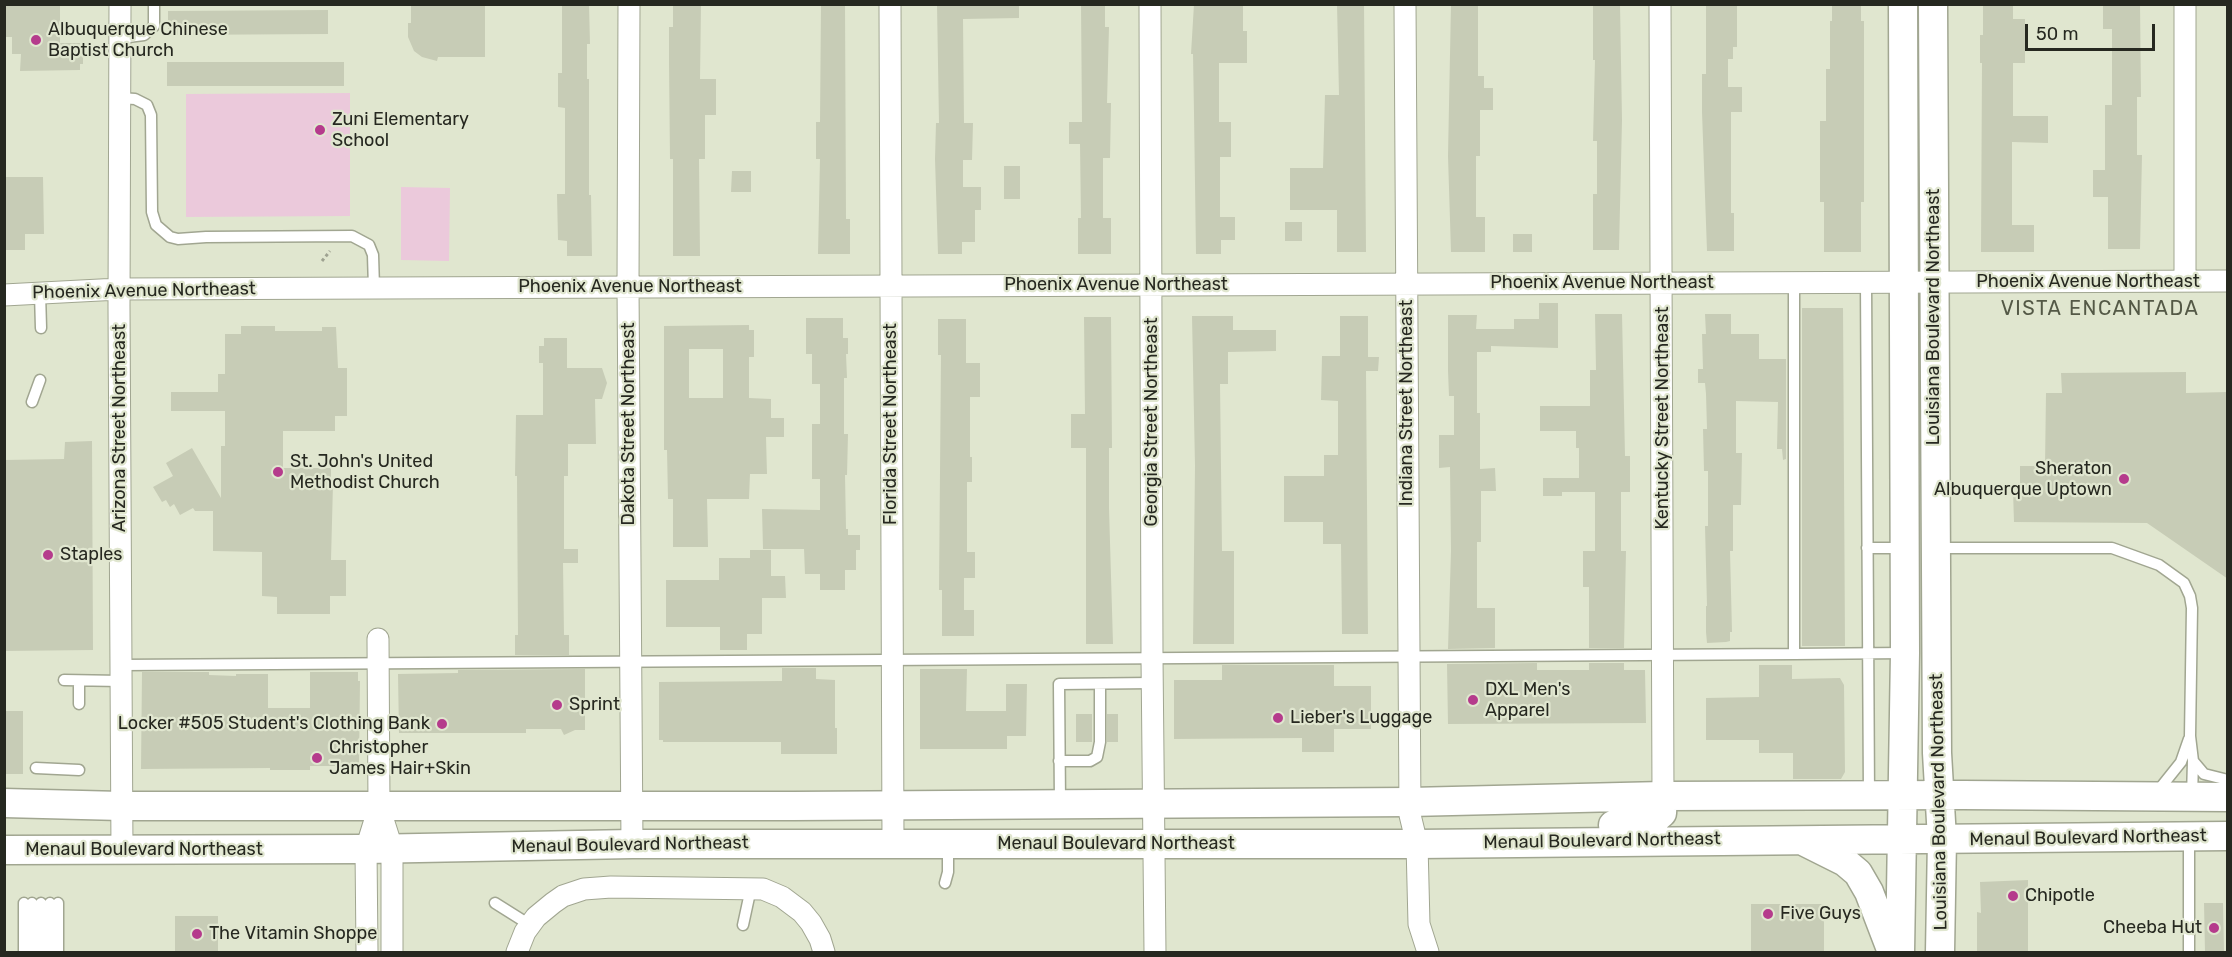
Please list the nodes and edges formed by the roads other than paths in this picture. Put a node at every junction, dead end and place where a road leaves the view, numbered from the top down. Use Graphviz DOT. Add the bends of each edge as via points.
graph roads {
  1 [pos="120,4"];
  2 [pos="154,4"];
  3 [pos="629,4"];
  4 [pos="890,4"];
  5 [pos="1150,4"];
  6 [pos="1405,4"];
  7 [pos="1660,4"];
  8 [pos="1903,4"];
  9 [pos="1933,4"];
  10 [pos="2185,4"];
  11 [pos="120,38"];
  12 [pos="120,98"];
  13 [pos="2185,281"];
  14 [pos="2228,281"];
  15 [pos="1406,283"];
  16 [pos="1662,283"];
  17 [pos="1794,283"];
  18 [pos="1866,283"];
  19 [pos="1905,283"];
  20 [pos="1934,283"];
  21 [pos="1152,285"];
  22 [pos="628,286"];
  23 [pos="890,286"];
  24 [pos="374,288"];
  25 [pos="119,289"];
  26 [pos="40,293"];
  27 [pos="4,295"];
  28 [pos="41,328"];
  29 [pos="40,380"];
  30 [pos="32,402"];
  31 [pos="1868,548"];
  32 [pos="1920,548"];
  33 [pos="378,639"];
  34 [pos="1868,653"];
  35 [pos="1905,653"];
  36 [pos="1794,654"];
  37 [pos="1408,656"];
  38 [pos="1663,657"];
  39 [pos="1152,658"];
  40 [pos="892,660"];
  41 [pos="630,662"];
  42 [pos="378,664"];
  43 [pos="121,673"];
  44 [pos="64,680"];
  45 [pos="79,681"];
  46 [pos="1152,683"];
  47 [pos="1100,684"];
  48 [pos="79,704"];
  49 [pos="2190,736"];
  50 [pos="1059,761"];
  51 [pos="2193,761"];
  52 [pos="36,768"];
  53 [pos="79,770"];
  54 [pos="2228,780"];
  55 [pos="1939,795"];
  56 [pos="1663,796"];
  57 [pos="1869,796"];
  58 [pos="1904,796"];
  59 [pos="2152,797"];
  60 [pos="2192,797"];
  61 [pos="2228,797"];
  62 [pos="1410,802"];
  63 [pos="4,803"];
  64 [pos="1155,803"];
  65 [pos="1060,804"];
  66 [pos="893,805"];
  67 [pos="122,806"];
  68 [pos="632,806"];
  69 [pos="379,807"];
  70 [pos="2228,815"];
  71 [pos="2228,836"];
  72 [pos="2192,837"];
  73 [pos="1903,838"];
  74 [pos="1942,839"];
  75 [pos="2079,839"];
  76 [pos="1800,840"];
  77 [pos="1561,841"];
  78 [pos="893,843"];
  79 [pos="632,844"];
  80 [pos="948,844"];
  81 [pos="1155,844"];
  82 [pos="1417,844"];
  83 [pos="379,849"];
  84 [pos="4,850"];
  85 [pos="122,851"];
  86 [pos="945,883"];
  87 [pos="751,887"];
  88 [pos="41,903"];
  89 [pos="495,903"];
  90 [pos="530,925"];
  91 [pos="743,925"];
  92 [pos="24,952"];
  93 [pos="32,952"];
  94 [pos="42,952"];
  95 [pos="50,952"];
  96 [pos="58,952"];
  97 [pos="367,952"];
  98 [pos="392,952"];
  99 [pos="517,952"];
  100 [pos="824,952"];
  101 [pos="1155,952"];
  102 [pos="1428,952"];
  103 [pos="1892,952"];
  104 [pos="1900,952"];
  105 [pos="1940,952"];
  106 [pos="2188,952"];
  1 -- 11 [label="street, Arizona Street Northeast"];
  2 -- 11 [label="lane" via="154,26 144,35"];
  3 -- 22 [label="street, Dakota Street Northeast"];
  4 -- 23 [label="street, Florida Street Northeast"];
  5 -- 21 [label="street, Georgia Street Northeast"];
  6 -- 15 [label="street, Indiana Street Northeast"];
  7 -- 16 [label="street, Kentucky Street Northeast"];
  8 -- 19 [label="main road, Louisiana Boulevard Northeast"];
  9 -- 20 [label="main road, Louisiana Boulevard Northeast"];
  10 -- 13 [label="street"];
  11 -- 12 [label="street, Arizona Street Northeast"];
  12 -- 24 [label="lane" via="147,105 151,115 152,212 156,225 170,237 352,236 369,245"];
  12 -- 25 [label="street, Arizona Street Northeast"];
  13 -- 14 [label="street, Phoenix Avenue Northeast"];
  13 -- 20 [label="street, Phoenix Avenue Northeast"];
  15 -- 16 [label="street, Phoenix Avenue Northeast"];
  15 -- 21 [label="street, Phoenix Avenue Northeast"];
  15 -- 37 [label="street, Indiana Street Northeast"];
  16 -- 17 [label="street, Phoenix Avenue Northeast"];
  16 -- 38 [label="street, Kentucky Street Northeast"];
  17 -- 18 [label="street, Phoenix Avenue Northeast"];
  17 -- 36 [label="lane"];
  18 -- 19 [label="street, Phoenix Avenue Northeast"];
  18 -- 31 [label="lane"];
  19 -- 20 [label="street, Phoenix Avenue Northeast"];
  19 -- 32 [label="main road, Louisiana Boulevard Northeast"];
  20 -- 32 [label="main road, Louisiana Boulevard Northeast"];
  21 -- 23 [label="street, Phoenix Avenue Northeast"];
  21 -- 39 [label="street, Georgia Street Northeast"];
  22 -- 23 [label="street, Phoenix Avenue Northeast"];
  22 -- 24 [label="street, Phoenix Avenue Northeast"];
  22 -- 41 [label="street, Dakota Street Northeast"];
  23 -- 40 [label="street, Florida Street Northeast"];
  24 -- 25 [label="street, Phoenix Avenue Northeast"];
  25 -- 26 [label="street, Phoenix Avenue Northeast"];
  25 -- 43 [label="street, Arizona Street Northeast"];
  26 -- 27 [label="street, Phoenix Avenue Northeast"];
  26 -- 28 [label="lane"];
  29 -- 30 [label="lane"];
  31 -- 32 [label="lane"];
  31 -- 34 [label="lane"];
  32 -- 35 [label="main road, Louisiana Boulevard Northeast"];
  32 -- 49 [label="lane" via="2112,548 2159,565 2184,583 2192,608"];
  32 -- 55 [label="main road, Louisiana Boulevard Northeast"];
  33 -- 42 [label="street"];
  34 -- 35 [label="lane"];
  34 -- 36 [label="lane"];
  34 -- 57 [label="lane"];
  35 -- 58 [label="main road, Louisiana Boulevard Northeast"];
  36 -- 38 [label="lane"];
  37 -- 38 [label="lane"];
  37 -- 39 [label="lane"];
  37 -- 62 [label="street, Indiana Street Northeast"];
  38 -- 56 [label="street, Kentucky Street Northeast"];
  39 -- 40 [label="lane"];
  39 -- 46 [label="street, Georgia Street Northeast"];
  40 -- 41 [label="lane"];
  40 -- 66 [label="street, Florida Street Northeast"];
  41 -- 42 [label="lane"];
  41 -- 68 [label="street, Dakota Street Northeast"];
  42 -- 43 [label="lane"];
  42 -- 69 [label="street"];
  43 -- 45 [label="lane"];
  43 -- 67 [label="street, Arizona Street Northeast"];
  44 -- 45 [label="lane"];
  45 -- 48 [label="lane"];
  46 -- 47 [label="lane"];
  46 -- 64 [label="street, Georgia Street Northeast"];
  47 -- 50 [label="lane" via="1097,757"];
  47 -- 50 [label="lane" via="1059,684"];
  49 -- 51 [label="lane"];
  49 -- 59 [label="lane" via="2181,762"];
  50 -- 65 [label="lane"];
  51 -- 54 [label="lane" via="2204,774"];
  51 -- 60 [label="lane"];
  52 -- 53 [label="lane"];
  55 -- 58 [label="main road, Menaul Boulevard Northeast"];
  55 -- 59 [label="main road, Menaul Boulevard Northeast"];
  55 -- 74 [label="main road, Louisiana Boulevard Northeast"];
  56 -- 57 [label="main road, Menaul Boulevard Northeast"];
  56 -- 62 [label="main road, Menaul Boulevard Northeast"];
  56 -- 77 [label="main road" via="1662,813 1655,819 1642,824 1593,825"];
  57 -- 58 [label="main road, Menaul Boulevard Northeast"];
  58 -- 73 [label="main road, Louisiana Boulevard Northeast"];
  59 -- 60 [label="main road, Menaul Boulevard Northeast"];
  60 -- 61 [label="main road, Menaul Boulevard Northeast"];
  60 -- 75 [label="main road" via="2187,808 2167,820 2135,823"];
  62 -- 64 [label="main road, Menaul Boulevard Northeast"];
  62 -- 82 [label="street, Indiana Street Northeast"];
  63 -- 67 [label="main road, Menaul Boulevard Northeast"];
  64 -- 65 [label="main road, Menaul Boulevard Northeast"];
  64 -- 81 [label="street, Georgia Street Northeast"];
  65 -- 66 [label="main road, Menaul Boulevard Northeast"];
  66 -- 68 [label="main road, Menaul Boulevard Northeast"];
  66 -- 78 [label="street, Florida Street Northeast"];
  67 -- 69 [label="main road, Menaul Boulevard Northeast"];
  67 -- 85 [label="street, Arizona Street Northeast"];
  68 -- 69 [label="main road, Menaul Boulevard Northeast"];
  68 -- 79 [label="street, Dakota Street Northeast"];
  69 -- 83 [label="street"];
  70 -- 72 [label="main road" via="2208,820"];
  71 -- 72 [label="main road, Menaul Boulevard Northeast"];
  72 -- 75 [label="main road, Menaul Boulevard Northeast"];
  72 -- 106 [label="lane"];
  73 -- 74 [label="main road, Menaul Boulevard Northeast"];
  73 -- 76 [label="main road, Menaul Boulevard Northeast"];
  73 -- 104 [label="main road, Louisiana Boulevard Northeast"];
  74 -- 75 [label="main road, Menaul Boulevard Northeast"];
  74 -- 105 [label="main road, Louisiana Boulevard Northeast"];
  76 -- 77 [label="main road, Menaul Boulevard Northeast"];
  76 -- 103 [label="main road" via="1845,862 1858,873"];
  77 -- 82 [label="main road, Menaul Boulevard Northeast"];
  78 -- 79 [label="main road, Menaul Boulevard Northeast"];
  78 -- 80 [label="main road, Menaul Boulevard Northeast"];
  79 -- 83 [label="main road, Menaul Boulevard Northeast"];
  80 -- 81 [label="main road, Menaul Boulevard Northeast"];
  80 -- 86 [label="lane"];
  81 -- 82 [label="main road, Menaul Boulevard Northeast"];
  81 -- 101 [label="street, Georgia Street Northeast"];
  82 -- 102 [label="street, Indiana Street Northeast" via="1419,924"];
  83 -- 85 [label="main road, Menaul Boulevard Northeast"];
  83 -- 97 [label="street"];
  83 -- 98 [label="street"];
  84 -- 85 [label="main road, Menaul Boulevard Northeast"];
  87 -- 90 [label="street" via="584,889 563,896"];
  87 -- 91 [label="lane"];
  87 -- 100 [label="street" via="782,897 802,912"];
  88 -- 92 [label="lane"];
  88 -- 93 [label="lane"];
  88 -- 94 [label="lane"];
  88 -- 95 [label="lane"];
  88 -- 96 [label="lane"];
  89 -- 90 [label="lane"];
  90 -- 99 [label="street"];
}
